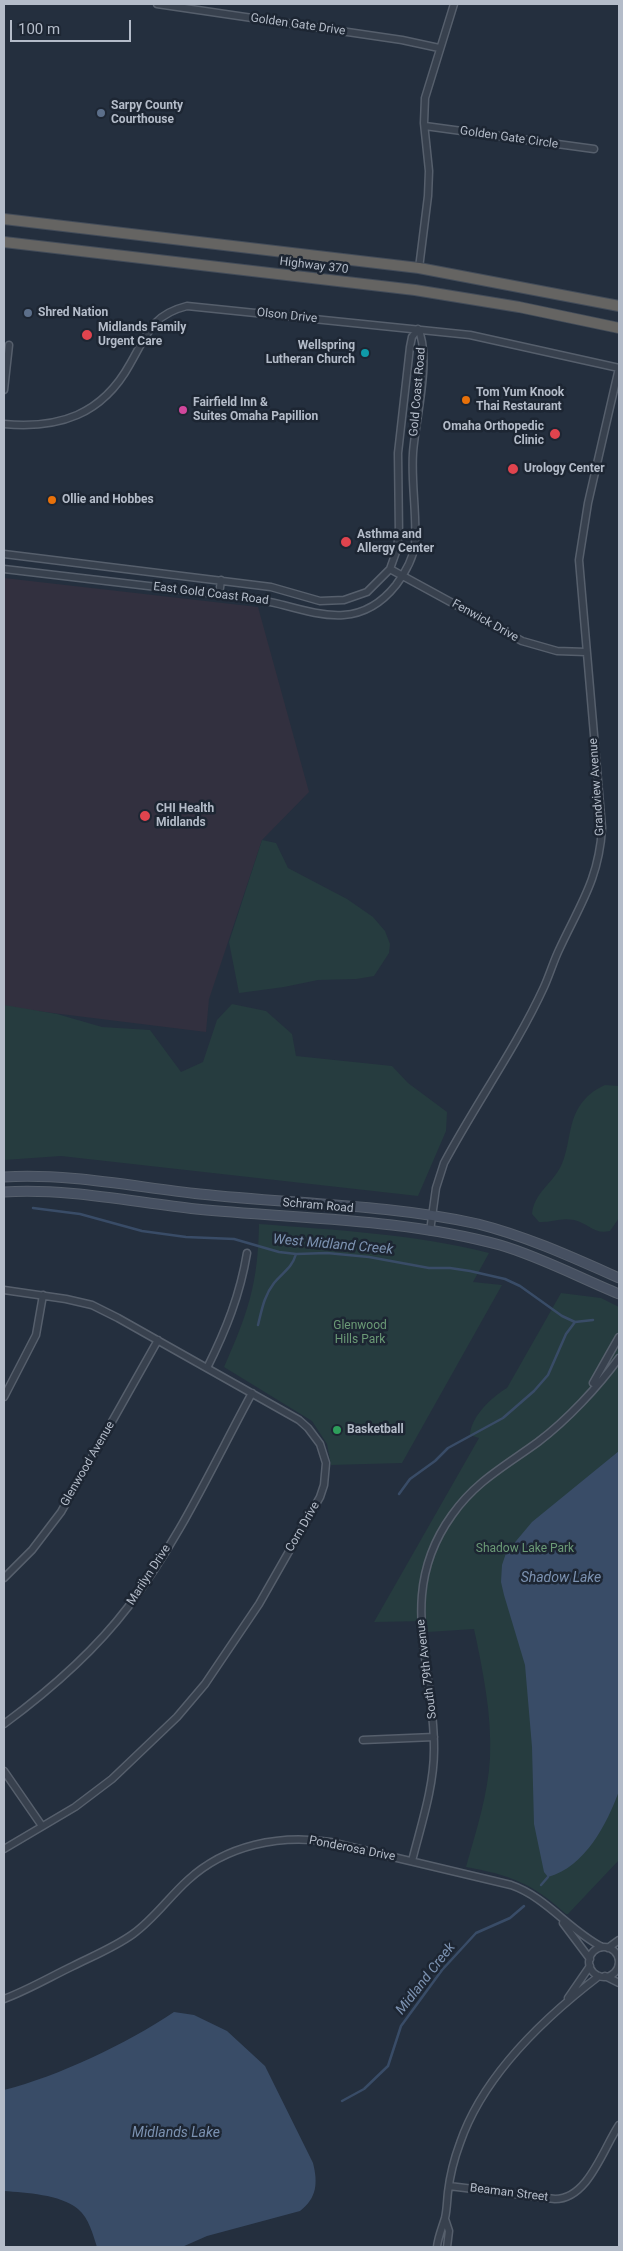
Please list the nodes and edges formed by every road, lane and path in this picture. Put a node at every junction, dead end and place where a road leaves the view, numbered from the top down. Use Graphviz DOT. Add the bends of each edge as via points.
graph roads {
  1 [pos="157,4"];
  2 [pos="454,4"];
  3 [pos="439,48"];
  4 [pos="425,126"];
  5 [pos="594,149"];
  6 [pos="4,220"];
  7 [pos="24,222"];
  8 [pos="4,224"];
  9 [pos="4,242"];
  10 [pos="419,268"];
  11 [pos="619,306"];
  12 [pos="619,328"];
  13 [pos="418,329"];
  14 [pos="10,345"];
  15 [pos="619,368"];
  16 [pos="4,390"];
  17 [pos="4,424"];
  18 [pos="4,554"];
  19 [pos="4,569"];
  20 [pos="390,569"];
  21 [pos="403,576"];
  22 [pos="221,580"];
  23 [pos="219,594"];
  24 [pos="586,652"];
  25 [pos="4,1177"];
  26 [pos="4,1192"];
  27 [pos="432,1216"];
  28 [pos="430,1231"];
  29 [pos="247,1253"];
  30 [pos="619,1278"];
  31 [pos="4,1290"];
  32 [pos="619,1294"];
  33 [pos="43,1295"];
  34 [pos="619,1337"];
  35 [pos="158,1340"];
  36 [pos="619,1358"];
  37 [pos="207,1368"];
  38 [pos="252,1393"];
  39 [pos="588,1393"];
  40 [pos="4,1397"];
  41 [pos="4,1578"];
  42 [pos="4,1724"];
  43 [pos="434,1737"];
  44 [pos="363,1740"];
  45 [pos="4,1771"];
  46 [pos="42,1826"];
  47 [pos="4,1849"];
  48 [pos="412,1861"];
  49 [pos="556,1914"];
  50 [pos="619,1940"];
  51 [pos="605,1948"];
  52 [pos="590,1962"];
  53 [pos="619,1962"];
  54 [pos="602,1976"];
  55 [pos="619,1984"];
  56 [pos="4,1999"];
  57 [pos="559,2009"];
  58 [pos="619,2125"];
  59 [pos="449,2186"];
  60 [pos="445,2219"];
  61 [pos="437,2247"];
  62 [pos="447,2247"];
  1 -- 3 [label="street, Golden Gate Drive"];
  2 -- 3 [label="street"];
  3 -- 4 [label="street" via="428,84"];
  4 -- 5 [label="street, Golden Gate Circle"];
  4 -- 10 [label="street" via="428,196"];
  6 -- 7 [label="highway, Highway 370"];
  7 -- 8 [label="highway"];
  7 -- 10 [label="highway, Highway 370"];
  9 -- 12 [label="highway, Highway 370" via="415,290"];
  10 -- 11 [label="highway, Highway 370"];
  13 -- 15 [label="street, Olson Drive" via="492,339"];
  13 -- 17 [label="street, Olson Drive" via="187,306 168,312 153,324 116,385 102,400 61,422 41,426"];
  13 -- 20 [label="street, Gold Coast Road" via="410,346 398,453 399,534"];
  13 -- 21 [label="street, Gold Coast Road" via="424,347 412,453 414,544"];
  14 -- 16 [label="street"];
  15 -- 24 [label="street, Grandview Avenue" via="581,534 579,560"];
  18 -- 22 [label="street, East Gold Coast Road"];
  19 -- 23 [label="street, East Gold Coast Road"];
  20 -- 21 [label="street, Fenwick Drive"];
  20 -- 22 [label="street, East Gold Coast Road" via="367,592 331,602 271,587"];
  21 -- 23 [label="street, East Gold Coast Road" via="379,601 348,615 325,616 277,603"];
  21 -- 24 [label="street, Fenwick Drive" via="522,642 557,651"];
  22 -- 23 [label="street"];
  24 -- 27 [label="street, Grandview Avenue" via="602,828 595,875 544,987 444,1163"];
  25 -- 27 [label="main road, Schram Road" via="65,1178"];
  26 -- 28 [label="main road, Schram Road" via="70,1193 188,1208"];
  27 -- 28 [label="street, Grandview Avenue"];
  27 -- 30 [label="main road, Schram Road" via="500,1230"];
  28 -- 32 [label="main road, Schram Road" via="502,1246"];
  29 -- 37 [label="street" via="230,1319"];
  31 -- 33 [label="street, Corn Drive"];
  33 -- 35 [label="street, Corn Drive" via="92,1305"];
  33 -- 40 [label="street" via="36,1335"];
  34 -- 39 [label="street, South 79th Avenue"];
  35 -- 37 [label="street, Corn Drive"];
  35 -- 41 [label="street, Glenwood Avenue" via="61,1512 32,1550"];
  36 -- 39 [label="street, South 79th Avenue"];
  37 -- 38 [label="street, Corn Drive"];
  38 -- 42 [label="street, Marilyn Drive" via="167,1548 129,1606 65,1675"];
  38 -- 46 [label="street, Corn Drive" via="299,1420 315,1435 326,1463 320,1497 259,1604 205,1684 146,1749 112,1779 75,1807"];
  39 -- 43 [label="street, South 79th Avenue" via="548,1433 470,1492 451,1516 437,1542 424,1580 420,1619"];
  43 -- 44 [label="street"];
  43 -- 48 [label="street, South 79th Avenue" via="432,1777"];
  45 -- 46 [label="street"];
  46 -- 47 [label="street, Corn Drive"];
  48 -- 49 [label="street, Ponderosa Drive" via="519,1888 535,1896"];
  48 -- 56 [label="street, Ponderosa Drive" via="310,1840 280,1840 248,1846 196,1873 133,1934"];
  49 -- 51 [label="street, Ponderosa Drive"];
  49 -- 52 [label="street, Ponderosa Drive"];
  50 -- 51 [label="street"];
  51 -- 52 [label="street" via="596,1950"];
  51 -- 53 [label="street" via="614,1950"];
  52 -- 54 [label="street" via="594,1972"];
  52 -- 57 [label="street"];
  53 -- 54 [label="street" via="612,1974"];
  54 -- 55 [label="street"];
  54 -- 57 [label="street"];
  57 -- 59 [label="street" via="484,2092 462,2136"];
  58 -- 59 [label="street, Beaman Street" via="586,2183 569,2197 555,2199"];
  59 -- 60 [label="street"];
  60 -- 61 [label="street"];
  60 -- 62 [label="street" via="449,2231"];
}
